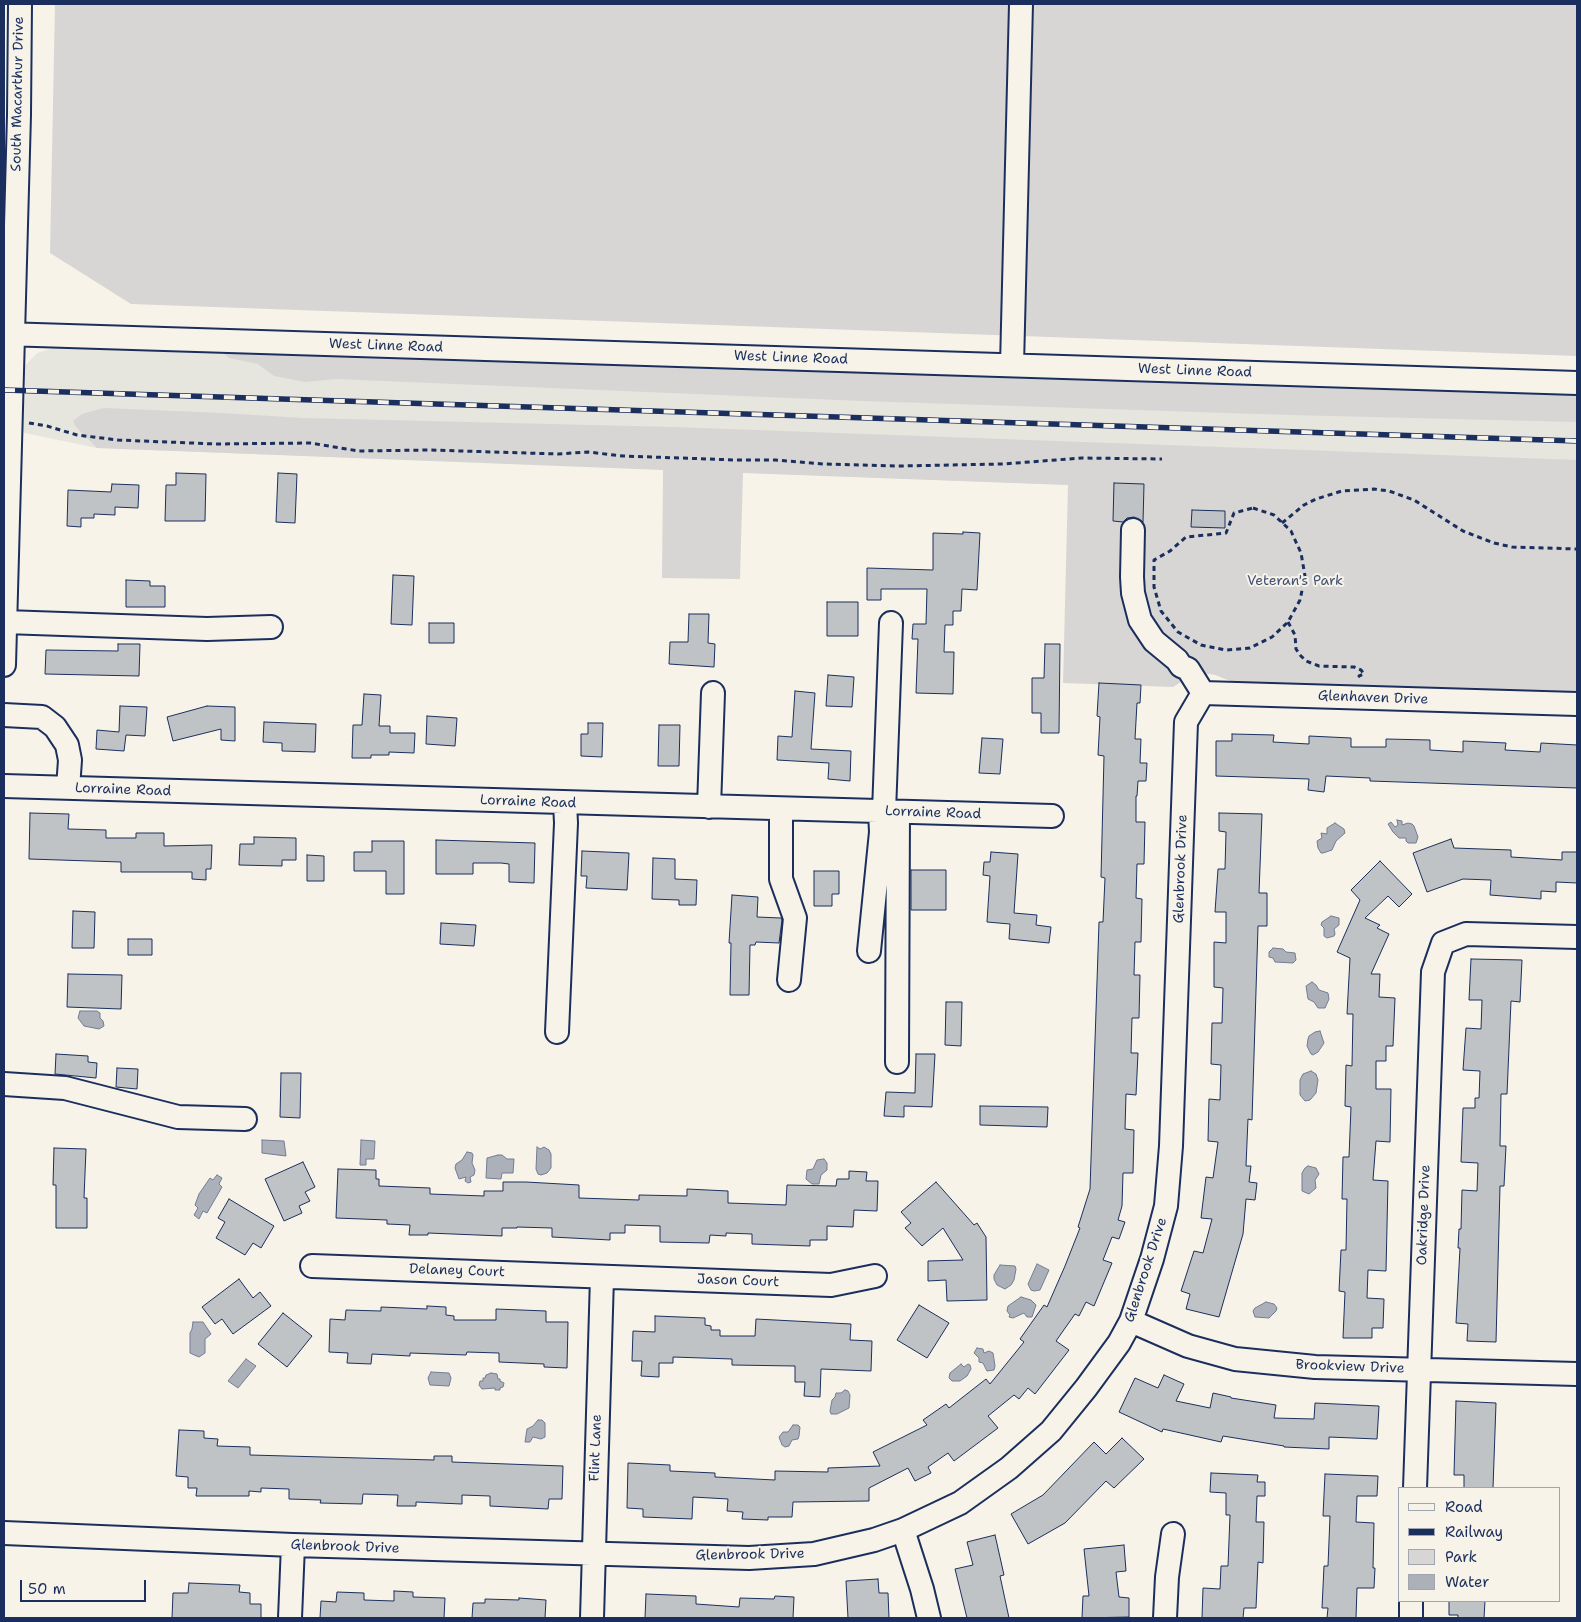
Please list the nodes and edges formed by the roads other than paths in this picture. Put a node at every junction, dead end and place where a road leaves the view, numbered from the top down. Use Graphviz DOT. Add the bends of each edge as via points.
graph roads {
  1 [pos="1021,4"];
  2 [pos="14,11"];
  3 [pos="11,115"];
  4 [pos="8,334"];
  5 [pos="1012,365"];
  6 [pos="1577,383"];
  7 [pos="1133,530"];
  8 [pos="5,622"];
  9 [pos="891,623"];
  10 [pos="271,627"];
  11 [pos="4,651"];
  12 [pos="713,693"];
  13 [pos="1203,694"];
  14 [pos="1577,704"];
  15 [pos="4,715"];
  16 [pos="4,786"];
  17 [pos="68,788"];
  18 [pos="566,803"];
  19 [pos="709,807"];
  20 [pos="781,809"];
  21 [pos="888,812"];
  22 [pos="1052,816"];
  23 [pos="1577,937"];
  24 [pos="869,951"];
  25 [pos="788,980"];
  26 [pos="557,1032"];
  27 [pos="897,1062"];
  28 [pos="4,1084"];
  29 [pos="245,1119"];
  30 [pos="312,1266"];
  31 [pos="874,1276"];
  32 [pos="602,1277"];
  33 [pos="1131,1321"];
  34 [pos="1419,1370"];
  35 [pos="1577,1374"];
  36 [pos="1415,1487"];
  37 [pos="903,1530"];
  38 [pos="4,1533"];
  39 [pos="1173,1534"];
  40 [pos="293,1545"];
  41 [pos="593,1554"];
  42 [pos="1411,1602"];
  43 [pos="290,1618"];
  44 [pos="592,1618"];
  45 [pos="929,1618"];
  46 [pos="1165,1618"];
  47 [pos="1411,1618"];
  1 -- 5 [label="street"];
  2 -- 3 [label="street, South Macarthur Drive"];
  3 -- 4 [label="street, South Macarthur Drive"];
  4 -- 5 [label="street, West Linne Road"];
  4 -- 8 [label="street" via="11,422"];
  5 -- 6 [label="street, West Linne Road"];
  7 -- 13 [label="street" via="1132,577 1140,620 1154,641 1188,669"];
  8 -- 10 [label="street" via="198,629"];
  8 -- 11 [label="street"];
  9 -- 21 [label="street"];
  12 -- 19 [label="street"];
  13 -- 14 [label="street, Glenhaven Drive"];
  13 -- 33 [label="street, Glenbrook Drive" via="1186,722 1171,1146 1166,1206"];
  15 -- 17 [label="street" via="42,717 55,727 67,745 70,760"];
  16 -- 17 [label="street, Lorraine Road"];
  17 -- 18 [label="street, Lorraine Road"];
  18 -- 19 [label="street, Lorraine Road"];
  18 -- 26 [label="street"];
  19 -- 20 [label="street, Lorraine Road"];
  20 -- 21 [label="street, Lorraine Road"];
  20 -- 25 [label="street" via="781,879 795,918"];
  21 -- 22 [label="street, Lorraine Road"];
  21 -- 24 [label="street" via="881,832"];
  21 -- 27 [label="street"];
  23 -- 34 [label="street, Oakridge Drive" via="1466,934 1443,943 1433,972"];
  28 -- 29 [label="street" via="65,1088 178,1117"];
  30 -- 32 [label="street, Delaney Court"];
  31 -- 32 [label="street, Jason Court" via="831,1284"];
  32 -- 41 [label="street, Flint Lane"];
  33 -- 34 [label="street, Brookview Drive" via="1188,1346 1235,1359 1315,1367"];
  33 -- 37 [label="street, Glenbrook Drive" via="1086,1388 1050,1431 1009,1468 960,1502"];
  34 -- 35 [label="street, Brookview Drive"];
  34 -- 36 [label="street, Oakridge Drive"];
  37 -- 41 [label="street, Glenbrook Drive" via="814,1554 749,1558"];
  37 -- 45 [label="street"];
  38 -- 40 [label="street, Glenbrook Drive"];
  39 -- 46 [label="street"];
  40 -- 41 [label="street, Glenbrook Drive"];
  40 -- 43 [label="street"];
  41 -- 44 [label="street, Flint Lane"];
  42 -- 47 [label="street"];
}
